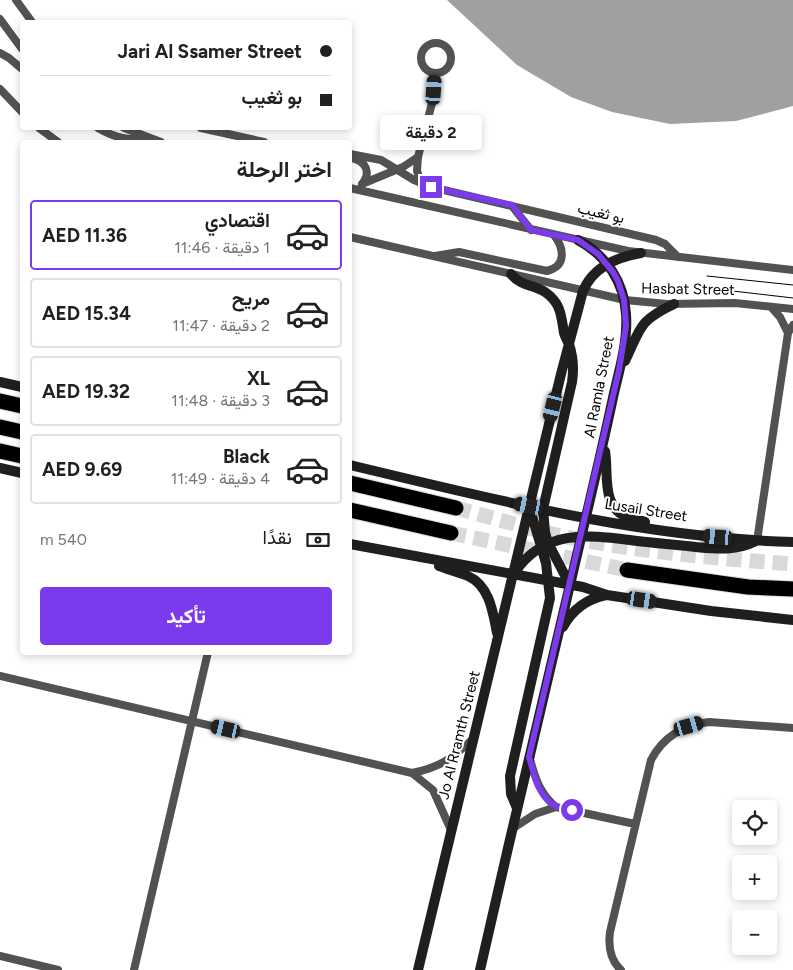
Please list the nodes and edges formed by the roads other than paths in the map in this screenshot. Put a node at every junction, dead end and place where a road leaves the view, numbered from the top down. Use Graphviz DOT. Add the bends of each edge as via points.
graph roads {
  1 [pos="26,0"];
  2 [pos="18,3"];
  3 [pos="0,19"];
  4 [pos="31,20"];
  5 [pos="20,46"];
  6 [pos="0,53"];
  7 [pos="20,67"];
  8 [pos="435,73"];
  9 [pos="0,89"];
  10 [pos="0,100"];
  11 [pos="16,106"];
  12 [pos="20,110"];
  13 [pos="42,130"];
  14 [pos="102,130"];
  15 [pos="129,130"];
  16 [pos="210,130"];
  17 [pos="150,139"];
  18 [pos="55,140"];
  19 [pos="129,140"];
  20 [pos="129,140"];
  21 [pos="154,140"];
  22 [pos="255,140"];
  23 [pos="352,154"];
  24 [pos="418,157"];
  25 [pos="352,158"];
  26 [pos="398,169"];
  27 [pos="362,184"];
  28 [pos="422,184"];
  29 [pos="352,189"];
  30 [pos="352,189"];
  31 [pos="512,205"];
  32 [pos="531,230"];
  33 [pos="554,235"];
  34 [pos="352,237"];
  35 [pos="578,240"];
  36 [pos="641,252"];
  37 [pos="433,256"];
  38 [pos="678,257"];
  39 [pos="608,264"];
  40 [pos="793,270"];
  41 [pos="511,274"];
  42 [pos="583,291"];
  43 [pos="624,300"];
  44 [pos="674,304"];
  45 [pos="771,307"];
  46 [pos="793,309"];
  47 [pos="793,325"];
  48 [pos="788,333"];
  49 [pos="569,343"];
  50 [pos="619,370"];
  51 [pos="0,382"];
  52 [pos="20,387"];
  53 [pos="0,401"];
  54 [pos="20,406"];
  55 [pos="0,427"];
  56 [pos="20,432"];
  57 [pos="603,445"];
  58 [pos="0,451"];
  59 [pos="20,456"];
  60 [pos="352,465"];
  61 [pos="0,468"];
  62 [pos="20,473"];
  63 [pos="352,483"];
  64 [pos="529,506"];
  65 [pos="456,508"];
  66 [pos="543,509"];
  67 [pos="354,512"];
  68 [pos="586,518"];
  69 [pos="669,532"];
  70 [pos="451,533"];
  71 [pos="581,537"];
  72 [pos="757,541"];
  73 [pos="793,542"];
  74 [pos="352,544"];
  75 [pos="545,545"];
  76 [pos="424,558"];
  77 [pos="627,570"];
  78 [pos="513,575"];
  79 [pos="549,581"];
  80 [pos="570,585"];
  81 [pos="793,589"];
  82 [pos="607,595"];
  83 [pos="793,620"];
  84 [pos="558,634"];
  85 [pos="498,636"];
  86 [pos="207,655"];
  87 [pos="0,676"];
  88 [pos="192,722"];
  89 [pos="793,728"];
  90 [pos="473,739"];
  91 [pos="529,757"];
  92 [pos="412,773"];
  93 [pos="556,806"];
  94 [pos="517,808"];
  95 [pos="635,824"];
  96 [pos="512,829"];
  97 [pos="451,830"];
  98 [pos="0,956"];
  99 [pos="418,968"];
  100 [pos="58,970"];
  101 [pos="134,970"];
  102 [pos="480,970"];
  103 [pos="621,970"];
  1 -- 2 [label="street"];
  2 -- 4 [label="street"];
  3 -- 5 [label="street"];
  6 -- 7 [label="street"];
  8 -- 8 [label="street" via="446,69 451,59 446,47 436,43 426,46 420,59 425,69"];
  8 -- 24 [label="street" via="432,103"];
  9 -- 11 [label="street"];
  10 -- 11 [label="street"];
  11 -- 12 [label="street"];
  13 -- 18 [label="street"];
  14 -- 20 [label="street"];
  15 -- 17 [label="street"];
  16 -- 22 [label="street"];
  17 -- 19 [label="street"];
  17 -- 21 [label="street"];
  23 -- 26 [label="street, بو ثغيب" via="381,160"];
  24 -- 26 [label="street"];
  24 -- 28 [label="street" via="417,171"];
  25 -- 27 [label="street" via="362,161 366,166 366,178"];
  26 -- 27 [label="street"];
  26 -- 28 [label="street, بو ثغيب"];
  27 -- 29 [label="street"];
  28 -- 31 [label="street, بو ثغيب"];
  30 -- 32 [label="street, Al Ramla Street"];
  31 -- 32 [label="street"];
  31 -- 38 [label="street, بو ثغيب" via="656,240"];
  32 -- 33 [label="street, Al Ramla Street"];
  33 -- 35 [label="street, Al Ramla Street"];
  33 -- 37 [label="street" via="563,255 558,266 547,271 460,252"];
  34 -- 37 [label="street"];
  35 -- 36 [label="street, Al Ramla Street"];
  35 -- 39 [label="main road, Al Ramla Street"];
  36 -- 38 [label="street, Hasbat Street"];
  36 -- 39 [label="main road"];
  37 -- 41 [label="street"];
  38 -- 40 [label="street, Hasbat Street"];
  39 -- 42 [label="main road" via="593,275"];
  39 -- 43 [label="main road, Al Ramla Street"];
  41 -- 42 [label="street"];
  41 -- 49 [label="main road" via="519,283 545,292 557,304"];
  42 -- 43 [label="street, Hasbat Street"];
  42 -- 49 [label="main road"];
  43 -- 44 [label="street, Hasbat Street"];
  43 -- 50 [label="main road, Al Ramla Street" via="626,326"];
  44 -- 45 [label="street, Hasbat Street" via="735,303"];
  44 -- 50 [label="main road" via="642,325"];
  45 -- 46 [label="street, Hasbat Street"];
  45 -- 48 [label="street"];
  47 -- 48 [label="street"];
  48 -- 72 [label="street"];
  49 -- 64 [label="main road"];
  49 -- 66 [label="main road" via="573,362 572,382"];
  50 -- 57 [label="main road, Al Ramla Street"];
  51 -- 52 [label="main road"];
  53 -- 54 [label="highway"];
  55 -- 56 [label="highway"];
  57 -- 68 [label="main road, Al Ramla Street"];
  57 -- 69 [label="main road" via="606,486 618,511 628,518"];
  58 -- 59 [label="highway"];
  60 -- 64 [label="main road, Lusail Street"];
  61 -- 62 [label="main road"];
  63 -- 65 [label="highway"];
  64 -- 66 [label="main road, Lusail Street"];
  64 -- 75 [label="main road"];
  64 -- 78 [label="main road, Jo Al Rramth Street"];
  66 -- 68 [label="main road, Lusail Street"];
  66 -- 75 [label="main road"];
  67 -- 70 [label="highway"];
  68 -- 69 [label="main road, Lusail Street"];
  68 -- 71 [label="main road"];
  69 -- 72 [label="main road, Lusail Street"];
  71 -- 72 [label="main road" via="611,537 722,549 742,547"];
  71 -- 75 [label="main road" via="564,538"];
  71 -- 80 [label="main road"];
  72 -- 73 [label="main road, Lusail Street"];
  74 -- 76 [label="main road"];
  75 -- 78 [label="main road" via="526,559"];
  75 -- 79 [label="main road"];
  75 -- 80 [label="main road"];
  76 -- 78 [label="main road"];
  76 -- 85 [label="main road" via="441,568 470,577 480,586 489,600"];
  77 -- 81 [label="highway" via="748,587"];
  78 -- 79 [label="main road"];
  78 -- 85 [label="main road, Jo Al Rramth Street"];
  79 -- 80 [label="main road"];
  79 -- 94 [label="main road" via="547,613 510,776 511,794"];
  80 -- 82 [label="main road"];
  80 -- 84 [label="main road"];
  82 -- 83 [label="main road"];
  82 -- 84 [label="main road" via="584,603"];
  84 -- 91 [label="main road"];
  85 -- 90 [label="main road, Jo Al Rramth Street"];
  86 -- 88 [label="street"];
  87 -- 88 [label="street"];
  88 -- 92 [label="street"];
  88 -- 101 [label="street"];
  89 -- 95 [label="street" via="708,722 672,734 651,760"];
  90 -- 92 [label="street" via="439,766"];
  90 -- 97 [label="main road, Jo Al Rramth Street"];
  91 -- 93 [label="street" via="539,787"];
  91 -- 94 [label="main road"];
  92 -- 97 [label="street" via="433,790"];
  93 -- 95 [label="street"];
  93 -- 96 [label="street" via="535,814"];
  94 -- 96 [label="main road"];
  95 -- 103 [label="street" via="609,940 614,963"];
  96 -- 102 [label="main road"];
  97 -- 99 [label="main road, Jo Al Rramth Street"];
  98 -- 100 [label="street"];
}
